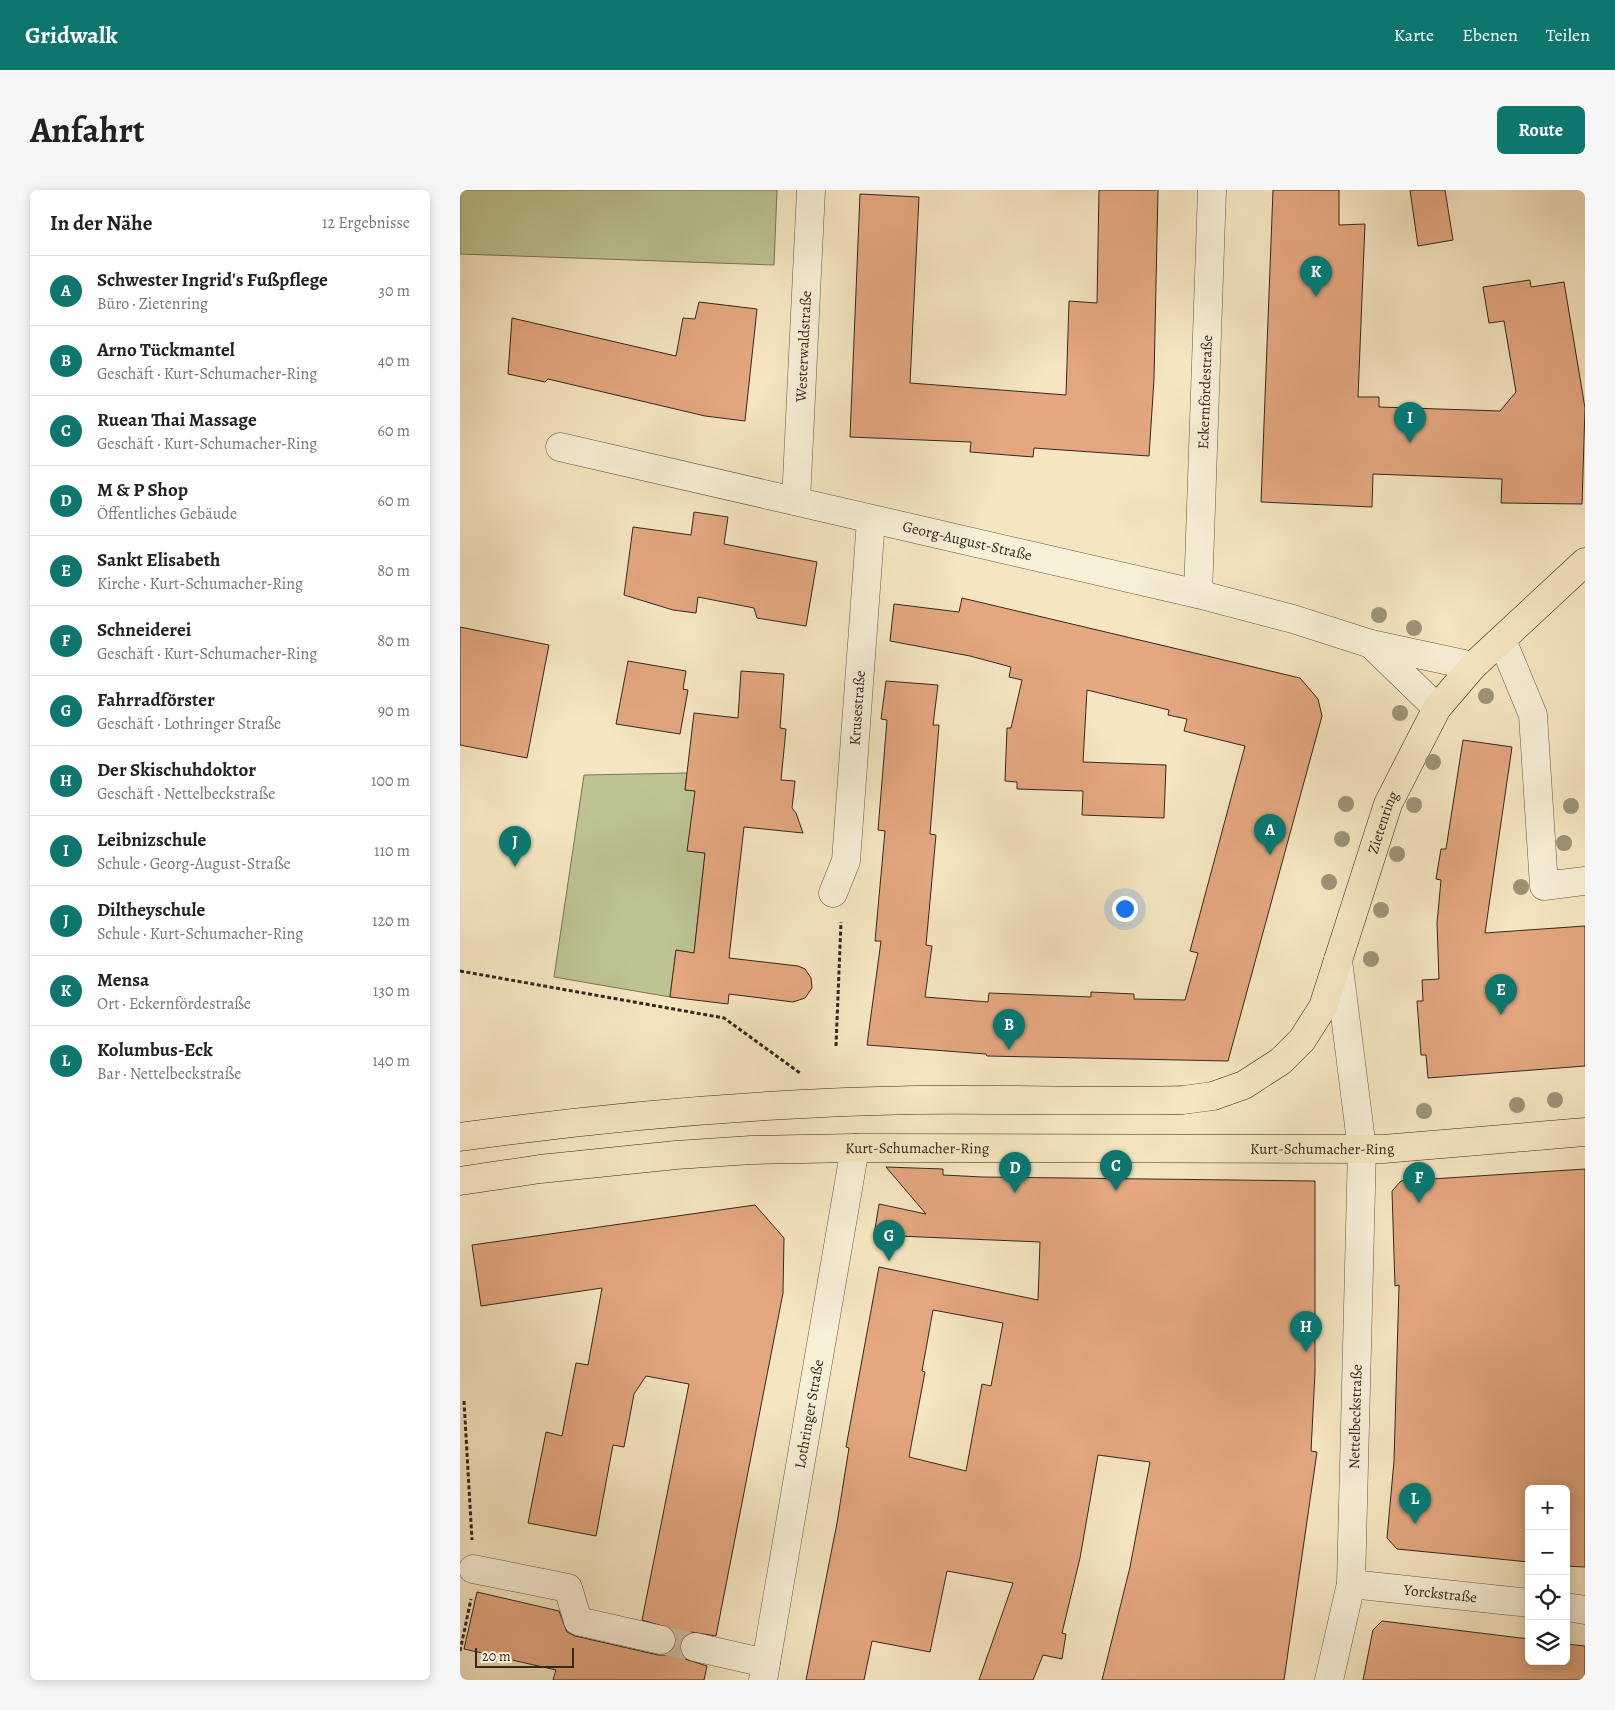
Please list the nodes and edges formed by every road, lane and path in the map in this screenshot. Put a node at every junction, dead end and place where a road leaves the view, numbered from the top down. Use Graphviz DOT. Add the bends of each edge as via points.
graph roads {
  1 [pos="811,190"];
  2 [pos="1212,190"];
  3 [pos="560,447"];
  4 [pos="796,501"];
  5 [pos="871,520"];
  6 [pos="1585,562"];
  7 [pos="1198,594"];
  8 [pos="1502,640"];
  9 [pos="1371,644"];
  10 [pos="1473,666"];
  11 [pos="1437,708"];
  12 [pos="1585,881"];
  13 [pos="833,894"];
  14 [pos="842,926"];
  15 [pos="1338,960"];
  16 [pos="460,971"];
  17 [pos="836,1046"];
  18 [pos="801,1073"];
  19 [pos="1585,1132"];
  20 [pos="460,1137"];
  21 [pos="855,1148"];
  22 [pos="1362,1149"];
  23 [pos="460,1181"];
  24 [pos="464,1401"];
  25 [pos="467,1448"];
  26 [pos="473,1568"];
  27 [pos="1351,1584"];
  28 [pos="1525,1603"];
  29 [pos="1570,1608"];
  30 [pos="1585,1610"];
  31 [pos="661,1640"];
  32 [pos="695,1647"];
  33 [pos="765,1672"];
  34 [pos="1329,1680"];
  1 -- 4 [label="street, Westerwaldstraße"];
  2 -- 7 [label="street, Eckernfördestraße"];
  3 -- 4 [label="street, Georg-August-Straße"];
  4 -- 5 [label="street, Georg-August-Straße"];
  5 -- 7 [label="street, Georg-August-Straße"];
  5 -- 13 [label="street, Krusestraße" via="846,860"];
  6 -- 8 [label="main road, Zietenring"];
  7 -- 9 [label="street, Georg-August-Straße"];
  8 -- 10 [label="main road, Zietenring"];
  8 -- 12 [label="street" via="1533,715 1544,886"];
  9 -- 10 [label="street, Georg-August-Straße"];
  9 -- 11 [label="street, Georg-August-Straße"];
  10 -- 11 [label="main road, Zietenring"];
  11 -- 15 [label="main road, Zietenring" via="1388,804"];
  14 -- 17 [label="path"];
  15 -- 20 [label="main road" via="1323,1008 1302,1040 1262,1075 1213,1096 1183,1100 915,1100 724,1108"];
  15 -- 22 [label="street, Zietenring"];
  16 -- 18 [label="path" via="724,1018"];
  19 -- 22 [label="main road, Kurt-Schumacher-Ring"];
  21 -- 22 [label="main road, Kurt-Schumacher-Ring"];
  21 -- 23 [label="main road, Kurt-Schumacher-Ring" via="676,1155"];
  21 -- 33 [label="street, Lothringer Straße"];
  22 -- 27 [label="street, Nettelbeckstraße"];
  24 -- 25 [label="path"];
  26 -- 31 [label="street" via="568,1588 578,1621"];
  27 -- 28 [label="street, Yorckstraße"];
  27 -- 34 [label="street, Nettelbeckstraße"];
  29 -- 30 [label="street"];
  32 -- 33 [label="street"];
}
